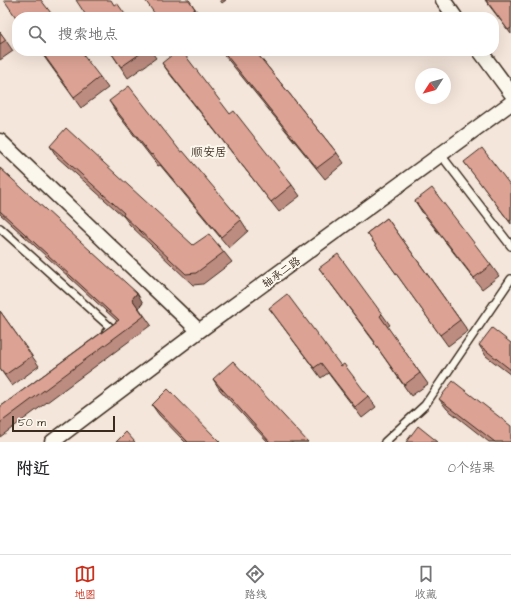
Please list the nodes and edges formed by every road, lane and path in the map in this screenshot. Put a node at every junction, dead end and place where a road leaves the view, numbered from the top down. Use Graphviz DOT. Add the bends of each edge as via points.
graph roads {
  1 [pos="443,0"];
  2 [pos="451,12"];
  3 [pos="484,56"];
  4 [pos="511,93"];
  5 [pos="511,103"];
  6 [pos="0,141"];
  7 [pos="440,155"];
  8 [pos="0,228"];
  9 [pos="511,246"];
  10 [pos="511,279"];
  11 [pos="199,331"];
  12 [pos="99,337"];
  13 [pos="52,442"];
  14 [pos="385,442"];
  1 -- 2 [label="street"];
  3 -- 4 [label="street"];
  5 -- 7 [label="street, 轴承二路"];
  6 -- 11 [label="street"];
  7 -- 9 [label="lane"];
  7 -- 11 [label="street, 轴承二路"];
  8 -- 12 [label="lane" via="111,328"];
  10 -- 14 [label="lane" via="425,406"];
  11 -- 13 [label="street, 轴承二路"];
}
